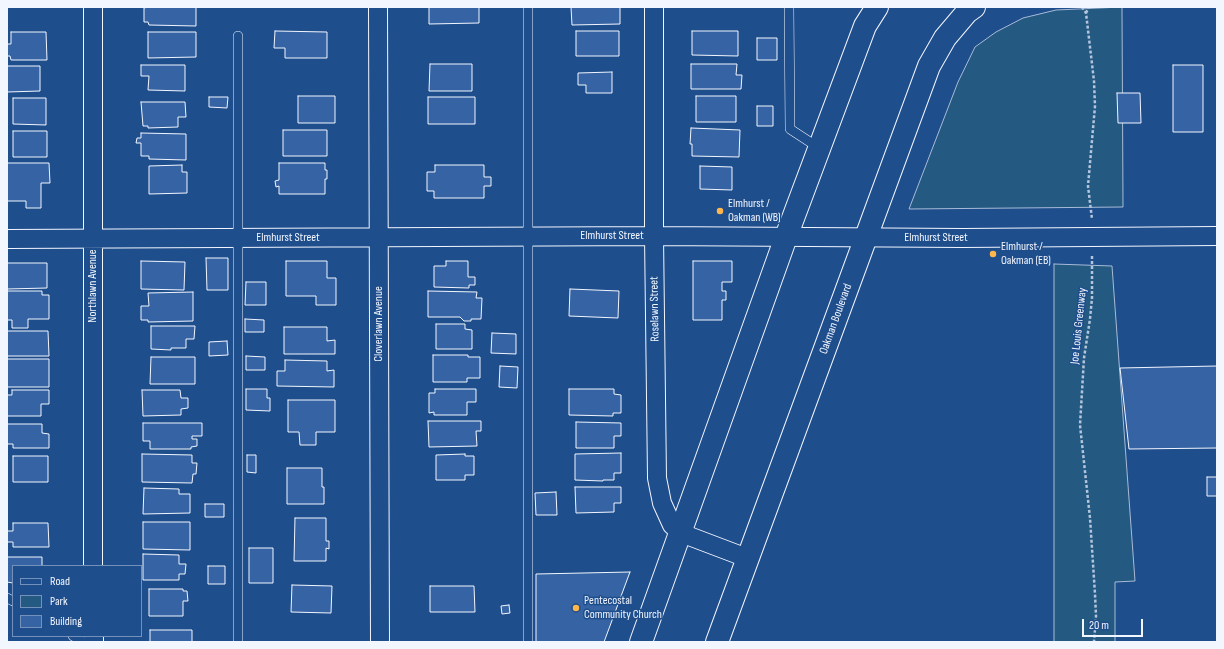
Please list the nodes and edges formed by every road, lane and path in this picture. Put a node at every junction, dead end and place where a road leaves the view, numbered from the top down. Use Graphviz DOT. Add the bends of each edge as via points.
graph roads {
  1 [pos="93,7"];
  2 [pos="378,7"];
  3 [pos="528,7"];
  4 [pos="654,7"];
  5 [pos="789,7"];
  6 [pos="877,7"];
  7 [pos="1082,7"];
  8 [pos="1089,7"];
  9 [pos="968,9"];
  10 [pos="1086,13"];
  11 [pos="238,36"];
  12 [pos="819,148"];
  13 [pos="654,236"];
  14 [pos="1217,236"];
  15 [pos="379,237"];
  16 [pos="528,237"];
  17 [pos="786,237"];
  18 [pos="865,237"];
  19 [pos="1093,237"];
  20 [pos="93,238"];
  21 [pos="238,238"];
  22 [pos="7,239"];
  23 [pos="681,533"];
  24 [pos="748,558"];
  25 [pos="94,565"];
  26 [pos="75,637"];
  27 [pos="84,642"];
  28 [pos="238,642"];
  29 [pos="380,642"];
  30 [pos="528,642"];
  31 [pos="641,642"];
  32 [pos="717,642"];
  33 [pos="1094,642"];
  1 -- 20 [label="street, Northlawn Avenue"];
  2 -- 15 [label="street, Cloverlawn Avenue"];
  3 -- 16 [label="lane"];
  4 -- 13 [label="street, Roselawn Street"];
  5 -- 12 [label="lane" via="790,129"];
  6 -- 12 [label="street" via="865,26"];
  7 -- 10 [label="path, Joe Louis Greenway"];
  8 -- 10 [label="path"];
  9 -- 18 [label="street, Oakman Boulevard" via="945,38 929,66"];
  10 -- 19 [label="path, Joe Louis Greenway" via="1094,81 1088,186"];
  11 -- 21 [label="lane"];
  12 -- 17 [label="street"];
  13 -- 16 [label="street, Elmhurst Street"];
  13 -- 17 [label="street, Elmhurst Street"];
  13 -- 23 [label="street, Roselawn Street" via="657,478 662,502 672,524"];
  14 -- 19 [label="street, Elmhurst Street"];
  15 -- 16 [label="street, Elmhurst Street"];
  15 -- 21 [label="street, Elmhurst Street"];
  15 -- 29 [label="street, Cloverlawn Avenue"];
  16 -- 30 [label="lane"];
  17 -- 18 [label="street, Elmhurst Street"];
  17 -- 23 [label="street"];
  18 -- 19 [label="street, Elmhurst Street"];
  18 -- 24 [label="street, Oakman Boulevard"];
  19 -- 33 [label="path, Joe Louis Greenway" via="1092,298 1084,358 1080,425 1095,594"];
  20 -- 21 [label="street, Elmhurst Street"];
  20 -- 22 [label="street, Elmhurst Street"];
  20 -- 25 [label="street, Northlawn Avenue"];
  21 -- 28 [label="lane"];
  23 -- 24 [label="street"];
  23 -- 31 [label="street"];
  24 -- 32 [label="street, Oakman Boulevard"];
  26 -- 27 [label="lane"];
}
